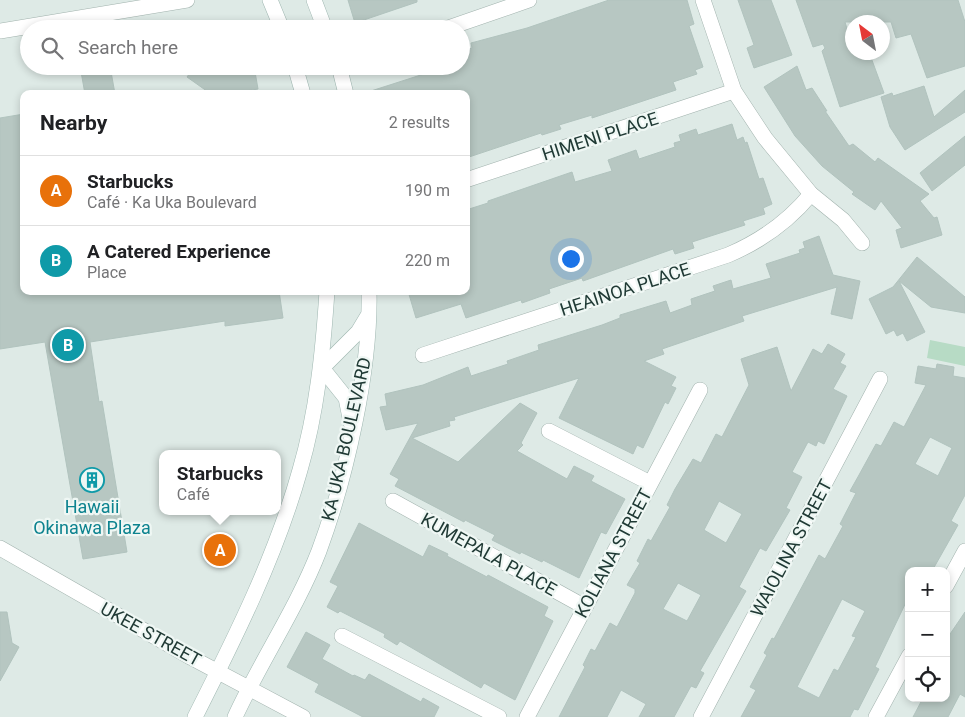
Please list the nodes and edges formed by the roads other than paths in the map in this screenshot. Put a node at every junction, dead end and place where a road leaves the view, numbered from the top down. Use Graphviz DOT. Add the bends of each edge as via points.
graph roads {
  1 [pos="187,0"];
  2 [pos="270,0"];
  3 [pos="314,0"];
  4 [pos="530,0"];
  5 [pos="703,0"];
  6 [pos="66,20"];
  7 [pos="278,20"];
  8 [pos="322,20"];
  9 [pos="470,20"];
  10 [pos="20,28"];
  11 [pos="0,31"];
  12 [pos="298,75"];
  13 [pos="341,75"];
  14 [pos="302,90"];
  15 [pos="345,90"];
  16 [pos="734,91"];
  17 [pos="470,179"];
  18 [pos="811,194"];
  19 [pos="862,243"];
  20 [pos="328,295"];
  21 [pos="369,295"];
  22 [pos="370,312"];
  23 [pos="423,355"];
  24 [pos="322,368"];
  25 [pos="880,379"];
  26 [pos="700,390"];
  27 [pos="352,428"];
  28 [pos="549,431"];
  29 [pos="650,483"];
  30 [pos="393,501"];
  31 [pos="0,548"];
  32 [pos="965,551"];
  33 [pos="950,579"];
  34 [pos="585,607"];
  35 [pos="342,636"];
  36 [pos="908,657"];
  37 [pos="217,671"];
  38 [pos="249,687"];
  39 [pos="195,717"];
  40 [pos="235,717"];
  41 [pos="303,717"];
  42 [pos="499,717"];
  43 [pos="527,717"];
  44 [pos="701,717"];
  45 [pos="876,717"];
  1 -- 6 [label="street"];
  2 -- 7 [label="street"];
  3 -- 8 [label="street"];
  4 -- 9 [label="street"];
  5 -- 16 [label="street"];
  10 -- 11 [label="street"];
  12 -- 14 [label="street"];
  13 -- 15 [label="street"];
  16 -- 17 [label="street, HIMENI PLACE"];
  16 -- 18 [label="street" via="765,138"];
  18 -- 19 [label="street" via="843,220"];
  18 -- 23 [label="street, HEAINOA PLACE" via="800,208 770,233 728,255"];
  20 -- 24 [label="street"];
  21 -- 22 [label="street, KA UKA BOULEVARD"];
  22 -- 24 [label="street" via="358,332"];
  22 -- 27 [label="street, KA UKA BOULEVARD"];
  24 -- 27 [label="street" via="346,398"];
  24 -- 37 [label="street" via="300,470 270,558"];
  25 -- 44 [label="street, WAIOLINA STREET"];
  26 -- 29 [label="street, KOLIANA STREET"];
  27 -- 38 [label="street, KA UKA BOULEVARD" via="318,552"];
  28 -- 29 [label="street"];
  29 -- 34 [label="street, KOLIANA STREET"];
  30 -- 34 [label="street, KUMEPALA PLACE"];
  31 -- 37 [label="street, UKEE STREET"];
  32 -- 33 [label="street"];
  34 -- 43 [label="street, KOLIANA STREET"];
  35 -- 42 [label="street"];
  36 -- 45 [label="street"];
  37 -- 38 [label="street, UKEE STREET"];
  37 -- 39 [label="street"];
  38 -- 40 [label="street, KA UKA BOULEVARD"];
  38 -- 41 [label="street, UKEE STREET"];
}
